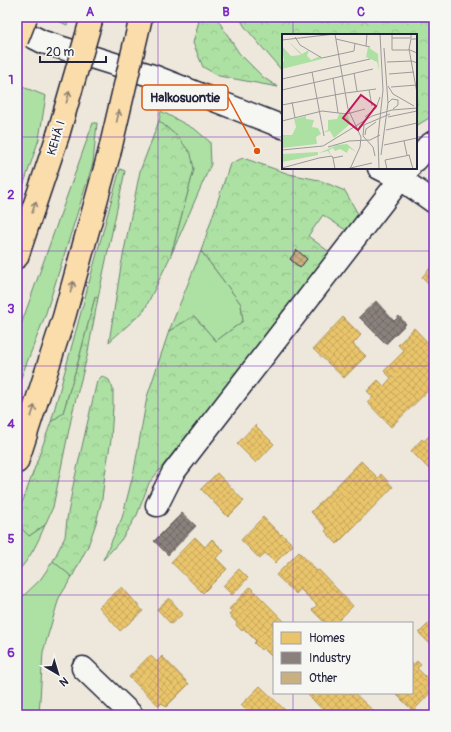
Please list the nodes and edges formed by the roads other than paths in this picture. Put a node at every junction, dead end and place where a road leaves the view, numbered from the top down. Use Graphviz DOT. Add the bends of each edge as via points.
graph roads {
  1 [pos="26,17"];
  2 [pos="92,17"];
  3 [pos="142,17"];
  4 [pos="17,30"];
  5 [pos="17,40"];
  6 [pos="282,127"];
  7 [pos="434,142"];
  8 [pos="417,159"];
  9 [pos="385,169"];
  10 [pos="405,173"];
  11 [pos="434,202"];
  12 [pos="17,257"];
  13 [pos="17,462"];
  14 [pos="157,505"];
  15 [pos="83,668"];
  16 [pos="132,715"];
  1 -- 5 [label="highway, bridge"];
  12 -- 2 [label="highway, KEHÄ I, one-way, bridge" via="58,135"];
  13 -- 3 [label="highway, one-way, bridge" via="64,317 109,154"];
  4 -- 6 [label="street" via="43,42 153,76"];
  7 -- 8 [label="street"];
  9 -- 10 [label="street"];
  10 -- 11 [label="street"];
  10 -- 14 [label="street" via="173,473"];
  15 -- 16 [label="street"];
}
